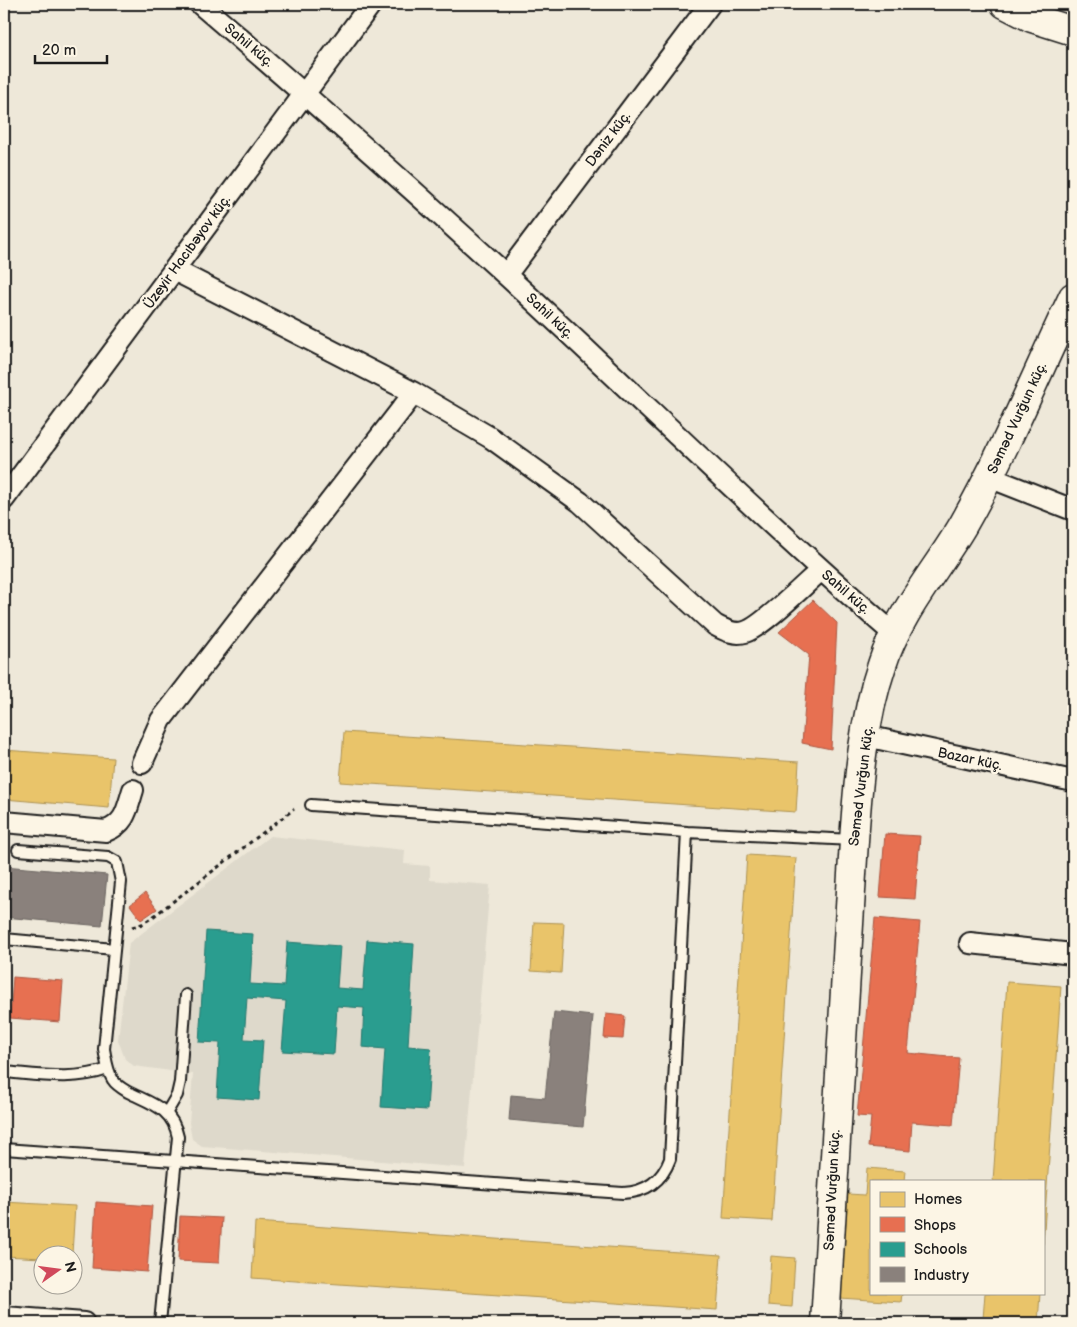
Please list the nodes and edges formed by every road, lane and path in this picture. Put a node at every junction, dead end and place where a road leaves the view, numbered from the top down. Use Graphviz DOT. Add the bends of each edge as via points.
graph roads {
  1 [pos="200,4"];
  2 [pos="371,4"];
  3 [pos="710,4"];
  4 [pos="1005,4"];
  5 [pos="1073,31"];
  6 [pos="304,92"];
  7 [pos="174,270"];
  8 [pos="506,275"];
  9 [pos="1073,296"];
  10 [pos="414,394"];
  11 [pos="990,476"];
  12 [pos="4,499"];
  13 [pos="1073,510"];
  14 [pos="821,570"];
  15 [pos="894,634"];
  16 [pos="866,736"];
  17 [pos="142,763"];
  18 [pos="1073,781"];
  19 [pos="133,790"];
  20 [pos="311,805"];
  21 [pos="4,822"];
  22 [pos="687,832"];
  23 [pos="854,840"];
  24 [pos="18,850"];
  25 [pos="116,928"];
  26 [pos="4,939"];
  27 [pos="970,944"];
  28 [pos="114,949"];
  29 [pos="1073,954"];
  30 [pos="186,995"];
  31 [pos="108,1069"];
  32 [pos="4,1072"];
  33 [pos="168,1112"];
  34 [pos="4,1149"];
  35 [pos="176,1162"];
  36 [pos="4,1317"];
  37 [pos="84,1323"];
  38 [pos="160,1323"];
  39 [pos="824,1323"];
  1 -- 6 [label="street, Sahil küç."];
  2 -- 6 [label="street, Üzeyir Hacıbəyov küç."];
  3 -- 8 [label="street, Dәniz küç."];
  4 -- 5 [label="main road" via="1032,18"];
  6 -- 7 [label="street, Üzeyir Hacıbəyov küç."];
  6 -- 8 [label="street, Sahil küç."];
  7 -- 10 [label="street"];
  7 -- 12 [label="street, Üzeyir Hacıbəyov küç."];
  8 -- 14 [label="street, Sahil küç."];
  9 -- 11 [label="main road, Səməd Vurğun küç."];
  10 -- 14 [label="street" via="491,438 580,502 715,625 727,632 745,632 757,626"];
  10 -- 17 [label="street" via="161,720"];
  11 -- 13 [label="street"];
  11 -- 15 [label="main road, Səməd Vurğun küç."];
  14 -- 15 [label="street, Sahil küç."];
  15 -- 16 [label="main road, Səməd Vurğun küç." via="882,665"];
  16 -- 18 [label="street, Bazar küç."];
  16 -- 23 [label="main road, Səməd Vurğun küç."];
  19 -- 21 [label="street" via="121,821 117,827 106,831"];
  20 -- 22 [label="lane"];
  20 -- 25 [label="path" via="294,810 142,924"];
  22 -- 23 [label="lane"];
  22 -- 35 [label="lane" via="670,1159 665,1173 651,1186 638,1192 623,1193"];
  23 -- 39 [label="main road, Səməd Vurğun küç."];
  24 -- 25 [label="lane" via="108,857 117,862 121,882"];
  25 -- 28 [label="lane"];
  26 -- 28 [label="lane"];
  27 -- 29 [label="street"];
  28 -- 31 [label="lane" via="104,1049"];
  30 -- 33 [label="lane" via="180,1082"];
  31 -- 32 [label="lane" via="73,1078"];
  31 -- 33 [label="lane" via="113,1081 121,1088"];
  33 -- 35 [label="lane" via="178,1137"];
  34 -- 35 [label="lane"];
  35 -- 38 [label="lane"];
  36 -- 37 [label="street"];
}
